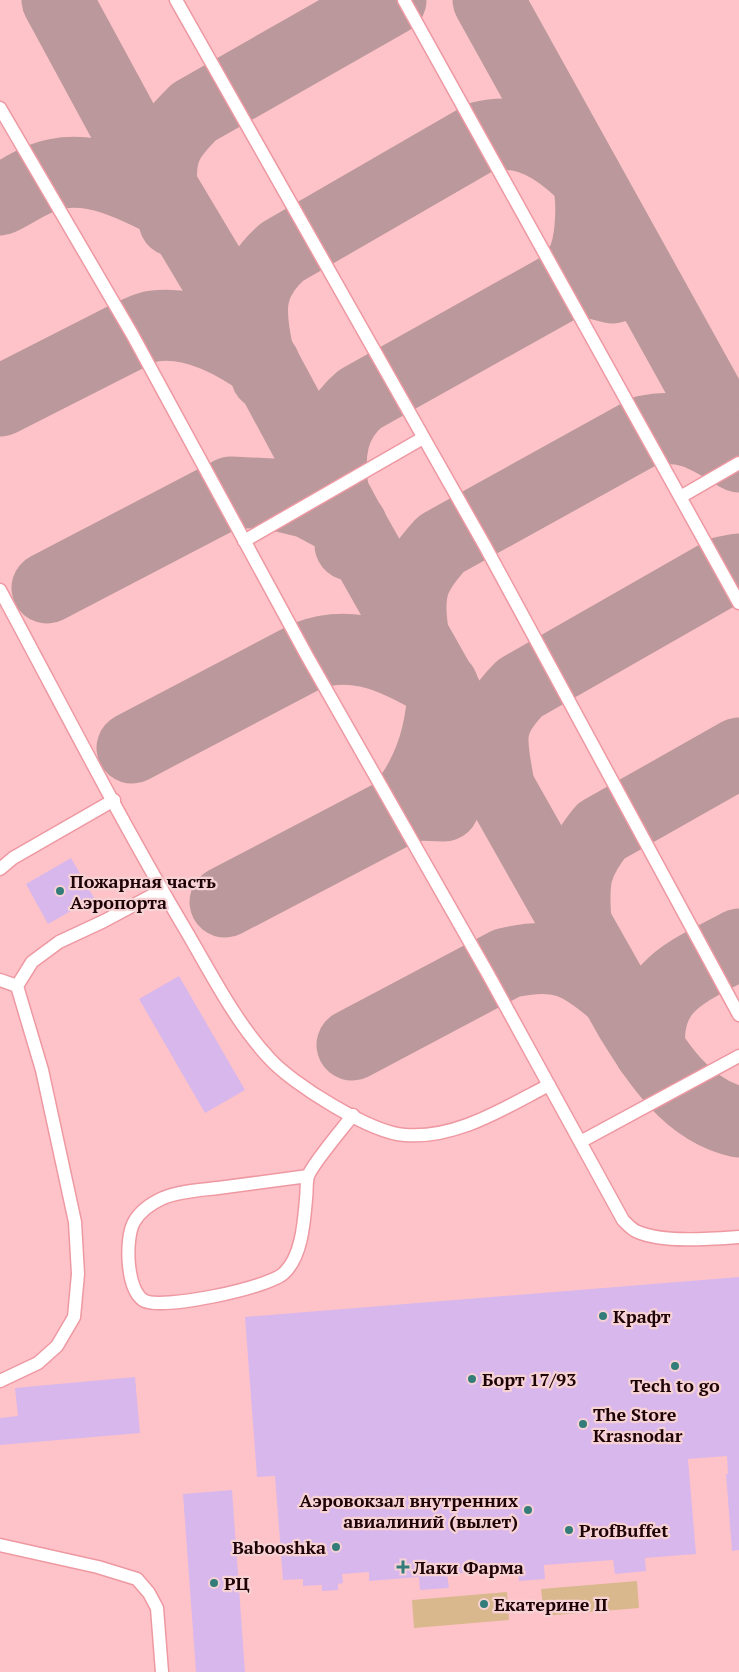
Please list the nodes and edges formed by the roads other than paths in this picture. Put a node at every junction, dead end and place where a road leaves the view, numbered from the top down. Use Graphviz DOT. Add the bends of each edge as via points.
graph roads {
  1 [pos="176,0"];
  2 [pos="404,0"];
  3 [pos="0,108"];
  4 [pos="423,438"];
  5 [pos="739,463"];
  6 [pos="682,496"];
  7 [pos="244,541"];
  8 [pos="0,590"];
  9 [pos="739,603"];
  10 [pos="114,800"];
  11 [pos="13,858"];
  12 [pos="0,862"];
  13 [pos="0,869"];
  14 [pos="162,890"];
  15 [pos="0,980"];
  16 [pos="17,986"];
  17 [pos="739,1015"];
  18 [pos="739,1056"];
  19 [pos="549,1085"];
  20 [pos="353,1116"];
  21 [pos="582,1141"];
  22 [pos="308,1176"];
  23 [pos="739,1237"];
  24 [pos="0,1381"];
  25 [pos="0,1545"];
  26 [pos="162,1672"];
  1 -- 4 [label="lane"];
  2 -- 6 [label="lane"];
  3 -- 7 [label="lane" via="132,334"];
  4 -- 7 [label="lane"];
  4 -- 17 [label="lane"];
  5 -- 6 [label="lane"];
  6 -- 9 [label="lane"];
  7 -- 19 [label="lane"];
  8 -- 10 [label="lane"];
  10 -- 11 [label="lane"];
  10 -- 14 [label="lane"];
  11 -- 12 [label="lane"];
  11 -- 13 [label="lane"];
  14 -- 16 [label="lane" via="58,942 32,962"];
  14 -- 20 [label="lane" via="242,1025 270,1060 315,1094"];
  15 -- 16 [label="lane"];
  16 -- 24 [label="lane" via="42,1070 73,1213 78,1274 74,1317 57,1346 38,1363"];
  18 -- 21 [label="lane"];
  19 -- 20 [label="lane" via="470,1124 432,1136 403,1135 372,1126"];
  19 -- 21 [label="lane"];
  20 -- 22 [label="lane"];
  21 -- 23 [label="lane" via="623,1220 636,1232 702,1240"];
  22 -- 22 [label="lane" via="304,1222 293,1263 283,1275 257,1287 167,1302 142,1300 134,1290 130,1278 130,1232 144,1209 174,1194"];
  25 -- 26 [label="lane" via="137,1578 157,1608"];
}
